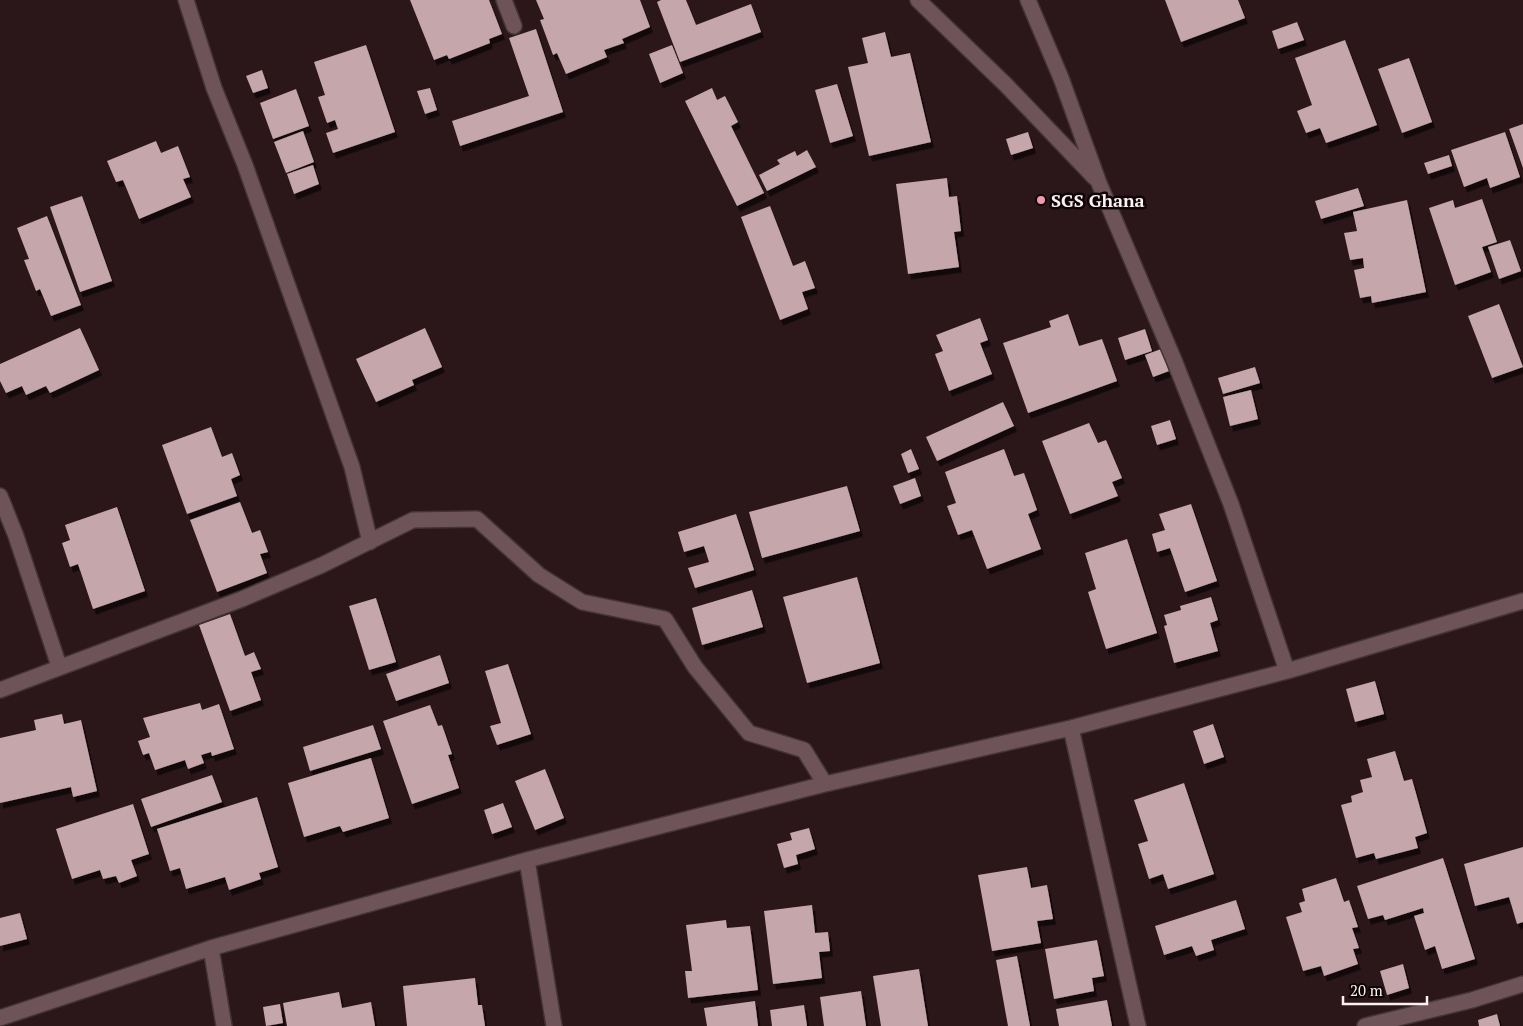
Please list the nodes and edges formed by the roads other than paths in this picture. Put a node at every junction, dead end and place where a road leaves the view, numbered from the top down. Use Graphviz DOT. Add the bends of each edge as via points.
graph roads {
  1 [pos="186,0"];
  2 [pos="504,0"];
  3 [pos="918,0"];
  4 [pos="1028,0"];
  5 [pos="514,26"];
  6 [pos="1100,183"];
  7 [pos="0,496"];
  8 [pos="370,542"];
  9 [pos="1523,601"];
  10 [pos="60,666"];
  11 [pos="1287,671"];
  12 [pos="0,690"];
  13 [pos="1071,728"];
  14 [pos="825,784"];
  15 [pos="527,860"];
  16 [pos="212,948"];
  17 [pos="1523,984"];
  18 [pos="3,1020"];
  19 [pos="224,1026"];
  20 [pos="554,1026"];
  21 [pos="1138,1026"];
  22 [pos="1365,1026"];
  1 -- 8 [label="street" via="214,88 248,174 352,467"];
  2 -- 5 [label="street"];
  3 -- 6 [label="street"];
  4 -- 6 [label="street"];
  6 -- 11 [label="street" via="1231,504"];
  7 -- 10 [label="street"];
  8 -- 10 [label="street" via="242,599 122,646"];
  8 -- 14 [label="street" via="413,520 477,519 539,574 582,602 665,619 695,667 749,733 804,750"];
  9 -- 11 [label="street"];
  10 -- 12 [label="street"];
  11 -- 13 [label="street"];
  13 -- 14 [label="street"];
  13 -- 21 [label="street"];
  14 -- 15 [label="street"];
  15 -- 16 [label="street"];
  15 -- 20 [label="street"];
  16 -- 18 [label="street"];
  16 -- 19 [label="street"];
  17 -- 22 [label="street"];
}
